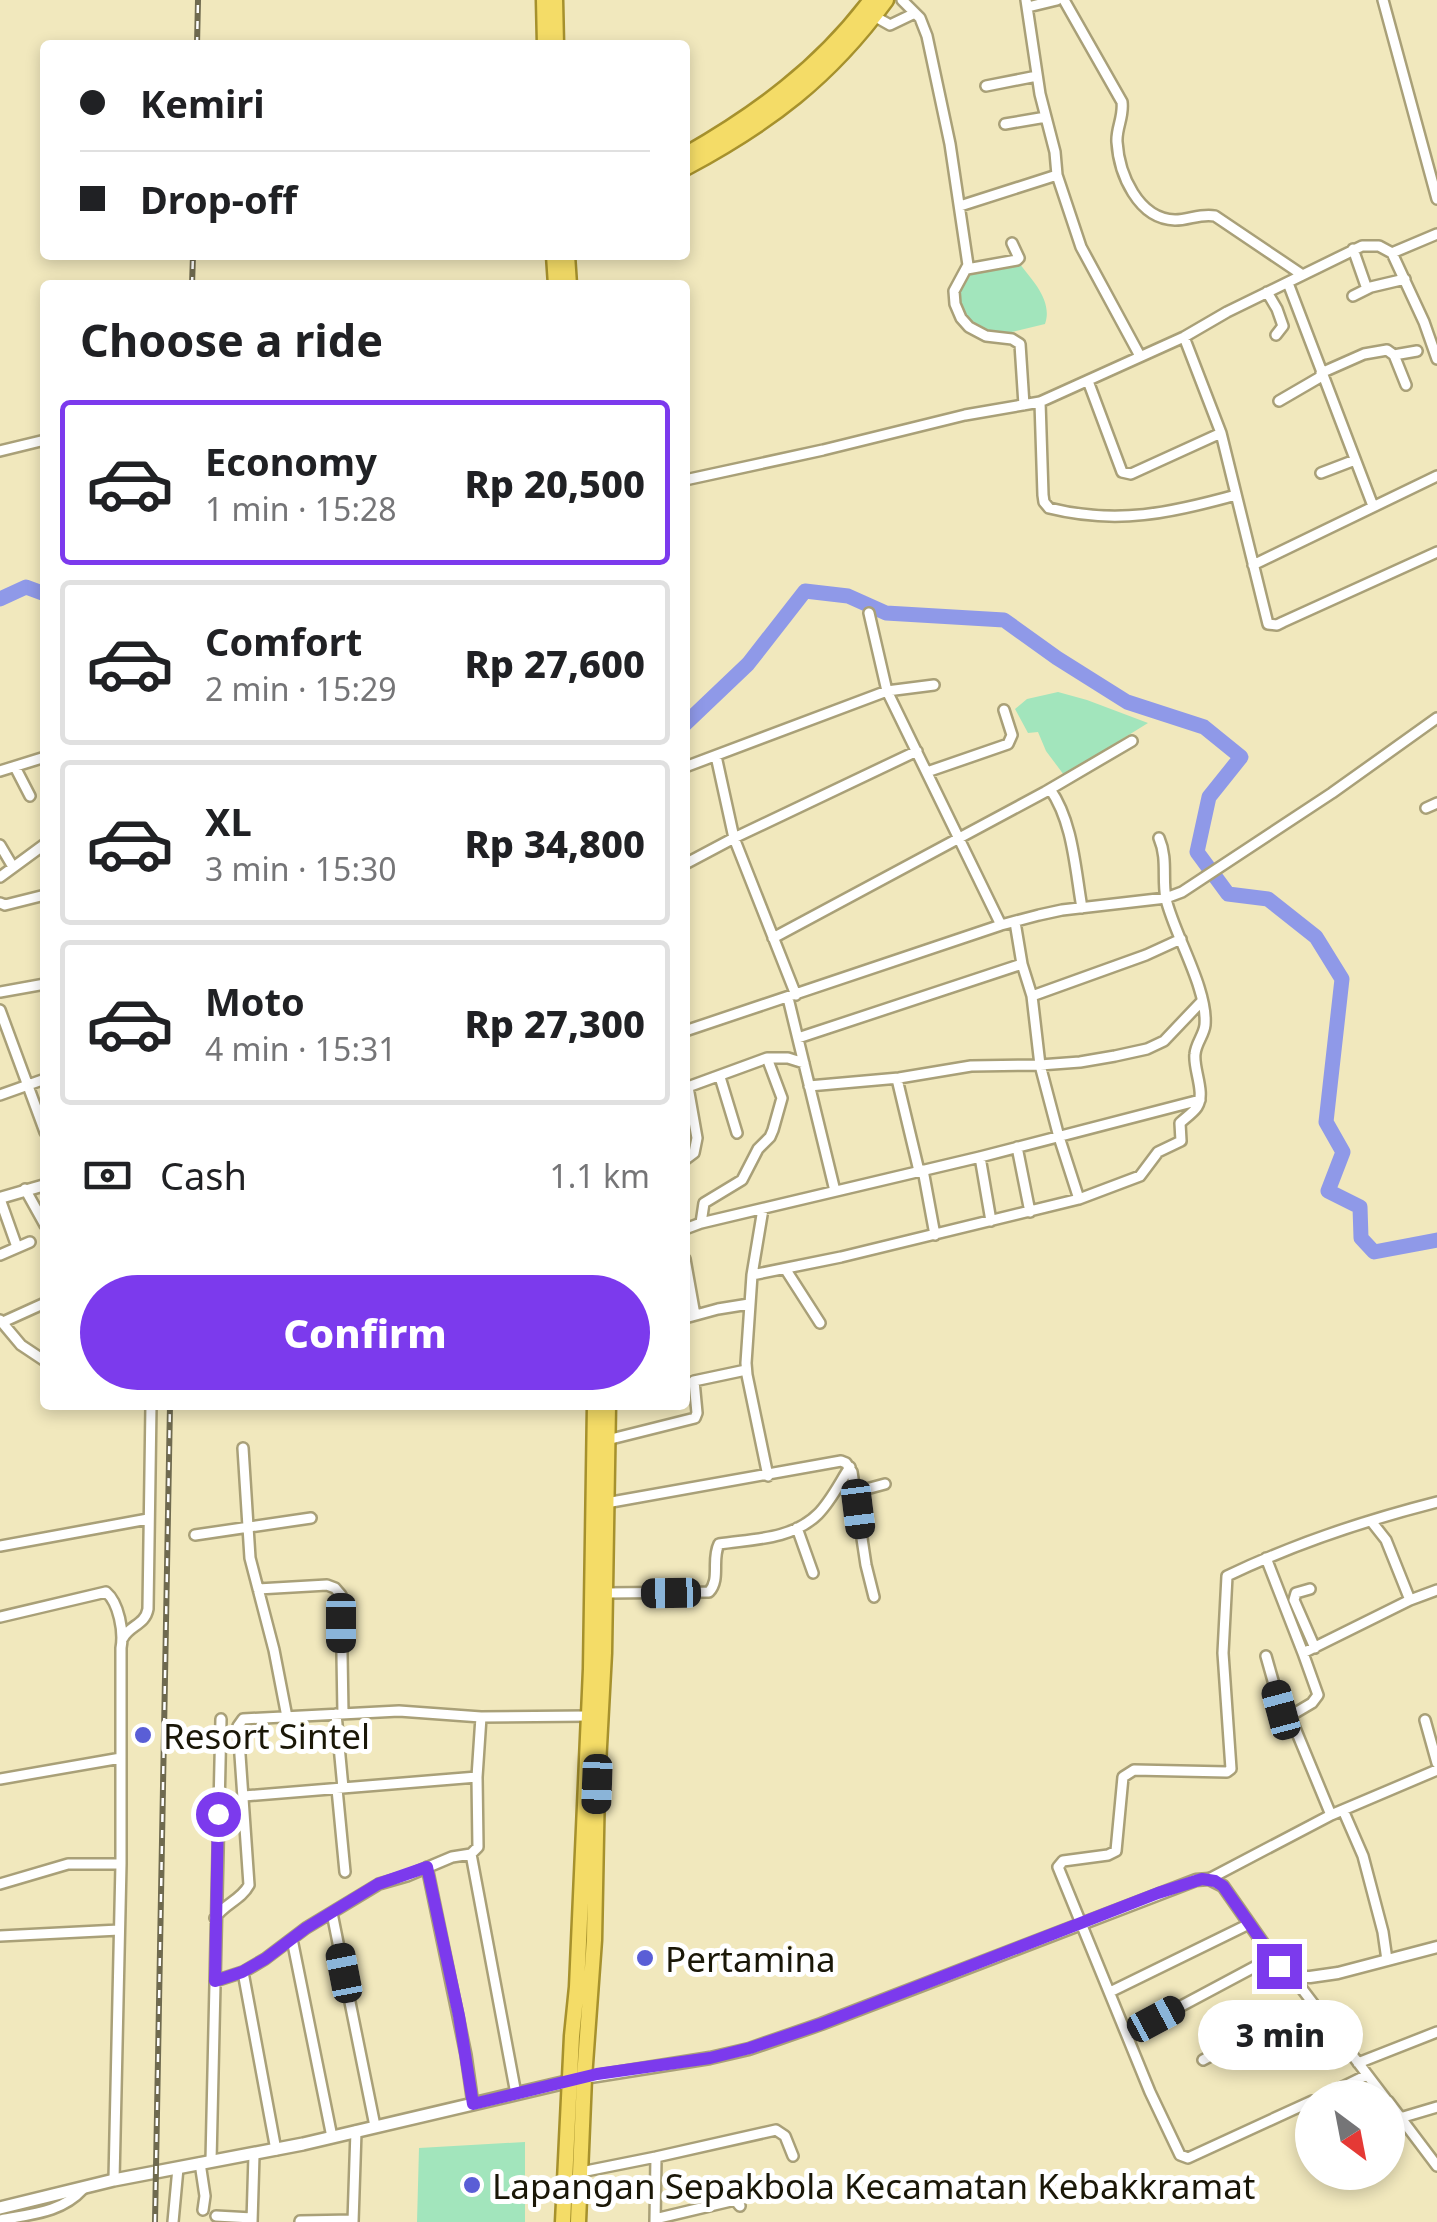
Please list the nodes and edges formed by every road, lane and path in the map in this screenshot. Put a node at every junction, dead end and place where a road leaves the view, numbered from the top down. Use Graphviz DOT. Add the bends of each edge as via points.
graph roads {
  1 [pos="544,0"];
  2 [pos="555,0"];
  3 [pos="871,0"];
  4 [pos="886,0"];
  5 [pos="902,0"];
  6 [pos="1061,0"];
  7 [pos="1383,0"];
  8 [pos="1027,4"];
  9 [pos="915,13"];
  10 [pos="874,16"];
  11 [pos="545,40"];
  12 [pos="556,40"];
  13 [pos="1037,76"];
  14 [pos="986,86"];
  15 [pos="1046,117"];
  16 [pos="1005,124"];
  17 [pos="690,152"];
  18 [pos="690,165"];
  19 [pos="1057,174"];
  20 [pos="1437,199"];
  21 [pos="960,206"];
  22 [pos="1437,234"];
  23 [pos="1012,244"];
  24 [pos="1352,249"];
  25 [pos="1392,253"];
  26 [pos="968,269"];
  27 [pos="1301,274"];
  28 [pos="1405,279"];
  29 [pos="1288,282"];
  30 [pos="1367,288"];
  31 [pos="1267,292"];
  32 [pos="1353,296"];
  33 [pos="1276,335"];
  34 [pos="1184,336"];
  35 [pos="1416,351"];
  36 [pos="1394,355"];
  37 [pos="1140,356"];
  38 [pos="1437,359"];
  39 [pos="1322,374"];
  40 [pos="1088,381"];
  41 [pos="1406,386"];
  42 [pos="1279,401"];
  43 [pos="1040,402"];
  44 [pos="1024,405"];
  45 [pos="1222,433"];
  46 [pos="40,441"];
  47 [pos="0,452"];
  48 [pos="1355,460"];
  49 [pos="1321,474"];
  50 [pos="1437,476"];
  51 [pos="690,479"];
  52 [pos="1236,496"];
  53 [pos="1374,506"];
  54 [pos="1437,552"];
  55 [pos="1253,565"];
  56 [pos="869,613"];
  57 [pos="934,685"];
  58 [pos="888,691"];
  59 [pos="1004,710"];
  60 [pos="1437,718"];
  61 [pos="1132,741"];
  62 [pos="916,751"];
  63 [pos="716,756"];
  64 [pos="40,759"];
  65 [pos="690,765"];
  66 [pos="16,766"];
  67 [pos="0,771"];
  68 [pos="927,772"];
  69 [pos="1050,789"];
  70 [pos="30,796"];
  71 [pos="1437,803"];
  72 [pos="1426,808"];
  73 [pos="958,837"];
  74 [pos="734,838"];
  75 [pos="1159,838"];
  76 [pos="0,845"];
  77 [pos="40,848"];
  78 [pos="690,861"];
  79 [pos="13,867"];
  80 [pos="0,877"];
  81 [pos="40,897"];
  82 [pos="1166,898"];
  83 [pos="0,903"];
  84 [pos="1082,908"];
  85 [pos="1016,922"];
  86 [pos="1001,926"];
  87 [pos="773,938"];
  88 [pos="1181,939"];
  89 [pos="1022,964"];
  90 [pos="40,985"];
  91 [pos="0,992"];
  92 [pos="1032,996"];
  93 [pos="792,997"];
  94 [pos="1202,1001"];
  95 [pos="0,1010"];
  96 [pos="690,1029"];
  97 [pos="798,1038"];
  98 [pos="766,1058"];
  99 [pos="804,1063"];
  100 [pos="1040,1065"];
  101 [pos="720,1076"];
  102 [pos="897,1079"];
  103 [pos="40,1080"];
  104 [pos="28,1084"];
  105 [pos="690,1086"];
  106 [pos="809,1086"];
  107 [pos="0,1095"];
  108 [pos="1200,1100"];
  109 [pos="690,1104"];
  110 [pos="40,1118"];
  111 [pos="736,1133"];
  112 [pos="1059,1137"];
  113 [pos="1017,1148"];
  114 [pos="690,1157"];
  115 [pos="980,1157"];
  116 [pos="921,1170"];
  117 [pos="40,1186"];
  118 [pos="25,1189"];
  119 [pos="834,1190"];
  120 [pos="0,1198"];
  121 [pos="1079,1199"];
  122 [pos="763,1208"];
  123 [pos="1030,1212"];
  124 [pos="40,1216"];
  125 [pos="992,1221"];
  126 [pos="700,1223"];
  127 [pos="690,1227"];
  128 [pos="934,1235"];
  129 [pos="30,1242"];
  130 [pos="17,1247"];
  131 [pos="0,1255"];
  132 [pos="786,1270"];
  133 [pos="752,1275"];
  134 [pos="749,1304"];
  135 [pos="40,1305"];
  136 [pos="690,1316"];
  137 [pos="1,1321"];
  138 [pos="820,1324"];
  139 [pos="40,1357"];
  140 [pos="746,1370"];
  141 [pos="151,1410"];
  142 [pos="595,1410"];
  143 [pos="608,1410"];
  144 [pos="607,1440"];
  145 [pos="243,1448"];
  146 [pos="850,1467"];
  147 [pos="768,1476"];
  148 [pos="886,1484"];
  149 [pos="856,1492"];
  150 [pos="1437,1502"];
  151 [pos="606,1503"];
  152 [pos="311,1518"];
  153 [pos="148,1519"];
  154 [pos="1372,1520"];
  155 [pos="249,1528"];
  156 [pos="797,1528"];
  157 [pos="194,1535"];
  158 [pos="0,1546"];
  159 [pos="1266,1558"];
  160 [pos="812,1573"];
  161 [pos="258,1590"];
  162 [pos="1310,1590"];
  163 [pos="1437,1590"];
  164 [pos="606,1593"];
  165 [pos="874,1598"];
  166 [pos="1410,1600"];
  167 [pos="0,1617"];
  168 [pos="123,1638"];
  169 [pos="1315,1648"];
  170 [pos="1303,1654"];
  171 [pos="1266,1656"];
  172 [pos="339,1714"];
  173 [pos="287,1716"];
  174 [pos="588,1716"];
  175 [pos="1290,1716"];
  176 [pos="481,1717"];
  177 [pos="221,1719"];
  178 [pos="1425,1720"];
  179 [pos="121,1758"];
  180 [pos="1437,1767"];
  181 [pos="1,1775"];
  182 [pos="477,1777"];
  183 [pos="340,1789"];
  184 [pos="244,1796"];
  185 [pos="1343,1810"];
  186 [pos="1332,1815"];
  187 [pos="471,1854"];
  188 [pos="122,1864"];
  189 [pos="427,1867"];
  190 [pos="345,1872"];
  191 [pos="1208,1879"];
  192 [pos="0,1884"];
  193 [pos="332,1914"];
  194 [pos="215,1918"];
  195 [pos="1080,1924"];
  196 [pos="1250,1924"];
  197 [pos="119,1930"];
  198 [pos="0,1936"];
  199 [pos="292,1940"];
  200 [pos="1437,1947"];
  201 [pos="1273,1958"];
  202 [pos="1387,1960"];
  203 [pos="242,1972"];
  204 [pos="1293,1977"];
  205 [pos="215,1981"];
  206 [pos="1110,1992"];
  207 [pos="1312,2002"];
  208 [pos="1437,2032"];
  209 [pos="1127,2035"];
  210 [pos="1203,2060"];
  211 [pos="1358,2063"];
  212 [pos="1367,2074"];
  213 [pos="577,2080"];
  214 [pos="1355,2080"];
  215 [pos="1372,2080"];
  216 [pos="516,2094"];
  217 [pos="473,2104"];
  218 [pos="1437,2106"];
  219 [pos="1295,2109"];
  220 [pos="1405,2116"];
  221 [pos="1405,2124"];
  222 [pos="375,2126"];
  223 [pos="356,2130"];
  224 [pos="332,2137"];
  225 [pos="276,2150"];
  226 [pos="254,2154"];
  227 [pos="793,2156"];
  228 [pos="656,2157"];
  229 [pos="205,2162"];
  230 [pos="1437,2166"];
  231 [pos="178,2168"];
  232 [pos="581,2172"];
  233 [pos="114,2180"];
  234 [pos="85,2186"];
  235 [pos="740,2206"];
  236 [pos="0,2208"];
  237 [pos="203,2210"];
  238 [pos="216,2216"];
  239 [pos="0,2220"];
  240 [pos="252,2220"];
  241 [pos="655,2220"];
  242 [pos="300,2221"];
  243 [pos="353,2221"];
  244 [pos="173,2222"];
  245 [pos="563,2222"];
  246 [pos="578,2222"];
  1 -- 11 [label="highway"];
  2 -- 12 [label="highway"];
  3 -- 17 [label="highway" via="793,84"];
  4 -- 10 [label="highway"];
  5 -- 9 [label="street"];
  6 -- 8 [label="street"];
  6 -- 27 [label="street" via="1122,102 1117,141 1136,199 1171,220 1215,216"];
  7 -- 20 [label="street"];
  8 -- 13 [label="street"];
  9 -- 10 [label="street" via="890,25"];
  9 -- 21 [label="street" via="930,48"];
  10 -- 18 [label="highway" via="807,90"];
  13 -- 14 [label="street"];
  13 -- 15 [label="street"];
  15 -- 16 [label="street"];
  15 -- 19 [label="street"];
  19 -- 21 [label="street"];
  19 -- 37 [label="street" via="1081,247"];
  21 -- 26 [label="street"];
  22 -- 25 [label="street"];
  23 -- 26 [label="street" via="1017,260"];
  24 -- 25 [label="street" via="1370,245"];
  24 -- 27 [label="street"];
  24 -- 30 [label="street"];
  25 -- 28 [label="street"];
  26 -- 44 [label="street" via="954,291 955,304 970,327 1020,344"];
  27 -- 29 [label="street"];
  28 -- 30 [label="street"];
  28 -- 38 [label="street"];
  29 -- 31 [label="street"];
  29 -- 39 [label="street"];
  30 -- 32 [label="street"];
  31 -- 33 [label="street" via="1283,326"];
  31 -- 34 [label="street"];
  34 -- 37 [label="street"];
  34 -- 45 [label="street"];
  35 -- 36 [label="street"];
  36 -- 39 [label="street" via="1370,352"];
  36 -- 41 [label="street"];
  37 -- 40 [label="street"];
  39 -- 42 [label="street"];
  39 -- 48 [label="street"];
  40 -- 43 [label="street"];
  40 -- 45 [label="street" via="1122,472 1131,474"];
  43 -- 44 [label="street"];
  43 -- 52 [label="street" via="1042,495 1049,508 1132,517"];
  44 -- 51 [label="street"];
  45 -- 52 [label="street"];
  46 -- 47 [label="street"];
  48 -- 49 [label="street"];
  48 -- 53 [label="street"];
  50 -- 53 [label="street"];
  52 -- 55 [label="street"];
  53 -- 55 [label="street"];
  54 -- 55 [label="street" via="1277,625 1266,620"];
  56 -- 58 [label="street"];
  57 -- 58 [label="street"];
  58 -- 62 [label="street"];
  58 -- 63 [label="street"];
  59 -- 68 [label="street" via="1012,735 1008,744"];
  60 -- 82 [label="street"];
  61 -- 69 [label="street"];
  62 -- 68 [label="street"];
  62 -- 74 [label="street"];
  63 -- 65 [label="street"];
  63 -- 74 [label="street"];
  64 -- 66 [label="street"];
  66 -- 67 [label="street"];
  66 -- 70 [label="street"];
  68 -- 73 [label="street"];
  69 -- 73 [label="street"];
  69 -- 84 [label="street" via="1070,837"];
  71 -- 72 [label="street"];
  73 -- 86 [label="street"];
  73 -- 87 [label="street"];
  74 -- 78 [label="street"];
  74 -- 87 [label="street"];
  75 -- 82 [label="street"];
  76 -- 79 [label="street"];
  77 -- 79 [label="street"];
  79 -- 80 [label="street"];
  81 -- 83 [label="street"];
  82 -- 84 [label="street"];
  82 -- 88 [label="street"];
  84 -- 85 [label="street"];
  85 -- 86 [label="street"];
  85 -- 89 [label="street"];
  86 -- 93 [label="street"];
  87 -- 93 [label="street"];
  88 -- 92 [label="street"];
  88 -- 94 [label="street"];
  89 -- 92 [label="street"];
  89 -- 97 [label="street"];
  90 -- 91 [label="street"];
  92 -- 100 [label="street"];
  93 -- 96 [label="street"];
  93 -- 97 [label="street"];
  94 -- 100 [label="street" via="1158,1044"];
  94 -- 108 [label="street" via="1205,1024 1195,1058"];
  95 -- 104 [label="street"];
  97 -- 99 [label="street"];
  98 -- 99 [label="street"];
  98 -- 101 [label="street"];
  98 -- 126 [label="street" via="782,1098 773,1130 742,1180 704,1203"];
  99 -- 106 [label="street"];
  100 -- 102 [label="street" via="972,1066"];
  100 -- 112 [label="street"];
  101 -- 105 [label="street"];
  101 -- 111 [label="street"];
  102 -- 106 [label="street"];
  102 -- 116 [label="street"];
  103 -- 104 [label="street"];
  104 -- 107 [label="street"];
  104 -- 110 [label="street"];
  106 -- 119 [label="street"];
  108 -- 112 [label="street"];
  108 -- 121 [label="street" via="1180,1123 1180,1140 1158,1152 1143,1174"];
  109 -- 114 [label="street" via="698,1138"];
  112 -- 113 [label="street"];
  112 -- 121 [label="street"];
  113 -- 115 [label="street"];
  113 -- 123 [label="street"];
  115 -- 116 [label="street"];
  115 -- 125 [label="street"];
  116 -- 119 [label="street"];
  116 -- 128 [label="street"];
  117 -- 118 [label="street"];
  118 -- 120 [label="street"];
  118 -- 124 [label="street"];
  119 -- 122 [label="street"];
  120 -- 130 [label="street"];
  121 -- 123 [label="street"];
  122 -- 126 [label="street"];
  122 -- 133 [label="street"];
  123 -- 125 [label="street"];
  125 -- 128 [label="street"];
  126 -- 127 [label="street"];
  128 -- 132 [label="street"];
  129 -- 130 [label="street"];
  130 -- 131 [label="street"];
  132 -- 133 [label="street"];
  132 -- 138 [label="street"];
  133 -- 134 [label="street"];
  134 -- 136 [label="street"];
  134 -- 140 [label="street"];
  135 -- 137 [label="street"];
  137 -- 139 [label="street"];
  140 -- 144 [label="street" via="691,1377 695,1418"];
  140 -- 147 [label="street"];
  141 -- 153 [label="street"];
  142 -- 174 [label="highway"];
  143 -- 144 [label="highway"];
  144 -- 151 [label="highway"];
  145 -- 155 [label="street"];
  146 -- 147 [label="street" via="841,1461"];
  146 -- 149 [label="street"];
  146 -- 156 [label="street" via="820,1513"];
  147 -- 151 [label="street"];
  148 -- 149 [label="street"];
  149 -- 165 [label="street"];
  150 -- 154 [label="street"];
  151 -- 164 [label="highway"];
  152 -- 155 [label="street"];
  153 -- 158 [label="street"];
  153 -- 168 [label="street" via="148,1614"];
  154 -- 159 [label="street"];
  154 -- 166 [label="street"];
  155 -- 157 [label="street"];
  155 -- 161 [label="street"];
  156 -- 160 [label="street"];
  156 -- 164 [label="street" via="718,1544 709,1592"];
  159 -- 170 [label="street"];
  159 -- 195 [label="street" via="1227,1576 1223,1653 1231,1769 1134,1770 1123,1777 1116,1850 1059,1864"];
  161 -- 172 [label="street" via="327,1585 338,1591"];
  161 -- 173 [label="street"];
  162 -- 169 [label="street" via="1293,1596"];
  163 -- 166 [label="street"];
  164 -- 213 [label="highway" via="594,1940"];
  166 -- 169 [label="street"];
  167 -- 168 [label="street" via="106,1592"];
  168 -- 179 [label="street"];
  169 -- 170 [label="street"];
  170 -- 175 [label="street" via="1318,1696"];
  171 -- 175 [label="street" via="1282,1713"];
  172 -- 173 [label="street"];
  172 -- 176 [label="street"];
  172 -- 183 [label="street"];
  173 -- 184 [label="street" via="239,1723"];
  174 -- 176 [label="street"];
  174 -- 213 [label="highway"];
  175 -- 186 [label="street"];
  176 -- 182 [label="street"];
  177 -- 194 [label="street"];
  178 -- 180 [label="street"];
  179 -- 181 [label="street"];
  179 -- 188 [label="street"];
  180 -- 185 [label="street"];
  182 -- 183 [label="street"];
  182 -- 187 [label="street" via="478,1847"];
  183 -- 184 [label="street"];
  183 -- 190 [label="street"];
  184 -- 194 [label="street" via="249,1885"];
  185 -- 186 [label="street"];
  185 -- 202 [label="street" via="1364,1856"];
  186 -- 191 [label="street"];
  187 -- 189 [label="street"];
  187 -- 216 [label="street"];
  188 -- 192 [label="street" via="62,1865"];
  188 -- 197 [label="street"];
  189 -- 193 [label="street" via="378,1884"];
  189 -- 217 [label="street"];
  191 -- 195 [label="street"];
  191 -- 196 [label="street" via="1223,1886"];
  193 -- 199 [label="street"];
  193 -- 222 [label="street"];
  194 -- 205 [label="street"];
  195 -- 206 [label="street"];
  195 -- 213 [label="street" via="750,2048"];
  196 -- 201 [label="street"];
  196 -- 206 [label="street"];
  197 -- 198 [label="street"];
  197 -- 233 [label="street"];
  199 -- 203 [label="street"];
  199 -- 224 [label="street"];
  200 -- 202 [label="street"];
  201 -- 204 [label="street"];
  201 -- 209 [label="street"];
  202 -- 204 [label="street"];
  203 -- 205 [label="street"];
  203 -- 225 [label="street"];
  204 -- 207 [label="street"];
  205 -- 229 [label="street"];
  206 -- 209 [label="street"];
  207 -- 210 [label="street"];
  207 -- 211 [label="street"];
  208 -- 211 [label="street"];
  209 -- 219 [label="street" via="1183,2158"];
  211 -- 212 [label="street"];
  212 -- 214 [label="street"];
  212 -- 215 [label="street"];
  213 -- 216 [label="main road"];
  213 -- 232 [label="highway"];
  213 -- 245 [label="highway"];
  216 -- 217 [label="main road"];
  217 -- 222 [label="main road"];
  218 -- 220 [label="street"];
  221 -- 230 [label="street"];
  222 -- 223 [label="main road"];
  223 -- 224 [label="main road"];
  223 -- 243 [label="street"];
  224 -- 225 [label="main road"];
  225 -- 226 [label="main road"];
  226 -- 229 [label="main road"];
  226 -- 240 [label="street"];
  227 -- 228 [label="street" via="776,2130"];
  228 -- 232 [label="street"];
  228 -- 241 [label="street"];
  229 -- 231 [label="main road"];
  229 -- 237 [label="street"];
  231 -- 233 [label="main road"];
  231 -- 244 [label="street"];
  232 -- 246 [label="highway"];
  233 -- 234 [label="main road"];
  234 -- 236 [label="main road"];
  234 -- 239 [label="street" via="60,2208"];
  235 -- 241 [label="street" via="735,2200"];
  238 -- 240 [label="street"];
  242 -- 243 [label="street"];
}
